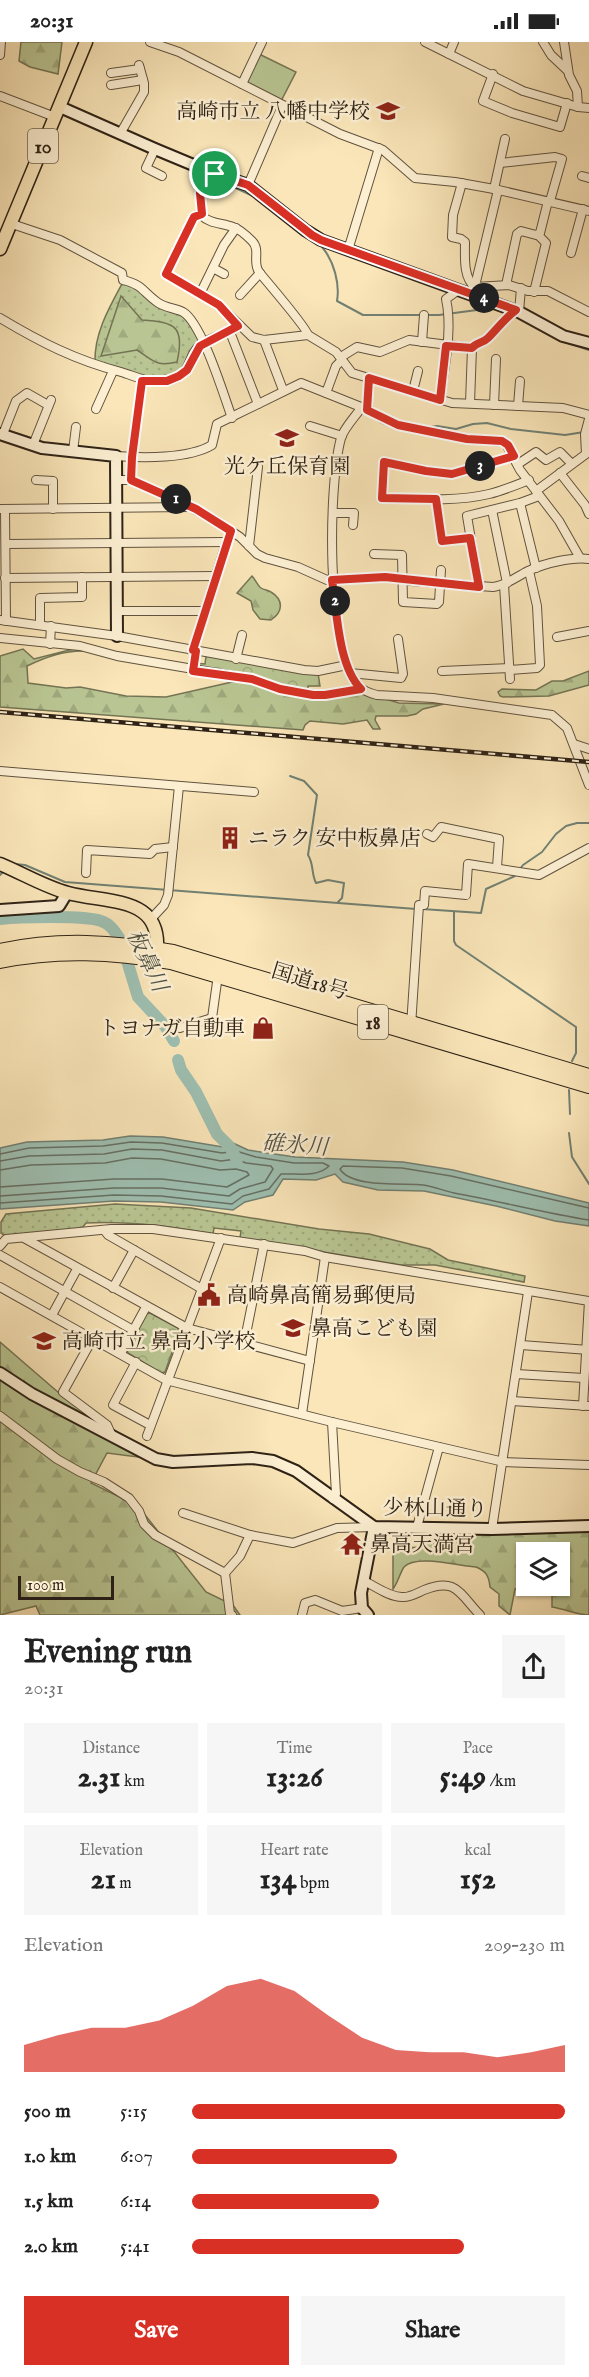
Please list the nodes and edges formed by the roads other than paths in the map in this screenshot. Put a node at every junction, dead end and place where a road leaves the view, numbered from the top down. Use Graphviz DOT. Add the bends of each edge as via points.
graph roads {
  1 [pos="1,42"];
  2 [pos="87,42"];
  3 [pos="150,42"];
  4 [pos="262,42"];
  5 [pos="425,42"];
  6 [pos="454,42"];
  7 [pos="543,42"];
  8 [pos="564,42"];
  9 [pos="449,54"];
  10 [pos="0,55"];
  11 [pos="568,71"];
  12 [pos="111,73"];
  13 [pos="493,74"];
  14 [pos="142,80"];
  15 [pos="111,84"];
  16 [pos="242,84"];
  17 [pos="0,96"];
  18 [pos="567,104"];
  19 [pos="282,106"];
  20 [pos="578,107"];
  21 [pos="589,108"];
  22 [pos="58,112"];
  23 [pos="120,134"];
  24 [pos="505,139"];
  25 [pos="379,148"];
  26 [pos="155,149"];
  27 [pos="500,163"];
  28 [pos="215,174"];
  29 [pos="162,176"];
  30 [pos="462,183"];
  31 [pos="248,185"];
  32 [pos="496,190"];
  33 [pos="549,201"];
  34 [pos="586,210"];
  35 [pos="202,214"];
  36 [pos="9,224"];
  37 [pos="236,228"];
  38 [pos="538,235"];
  39 [pos="0,249"];
  40 [pos="348,250"];
  41 [pos="571,253"];
  42 [pos="213,268"];
  43 [pos="260,273"];
  44 [pos="224,274"];
  45 [pos="506,285"];
  46 [pos="521,288"];
  47 [pos="460,289"];
  48 [pos="474,291"];
  49 [pos="534,292"];
  50 [pos="200,294"];
  51 [pos="240,295"];
  52 [pos="518,311"];
  53 [pos="589,312"];
  54 [pos="424,315"];
  55 [pos="0,318"];
  56 [pos="238,326"];
  57 [pos="230,332"];
  58 [pos="308,335"];
  59 [pos="264,340"];
  60 [pos="422,342"];
  61 [pos="204,344"];
  62 [pos="589,344"];
  63 [pos="446,346"];
  64 [pos="472,348"];
  65 [pos="341,359"];
  66 [pos="496,359"];
  67 [pos="113,371"];
  68 [pos="418,371"];
  69 [pos="369,378"];
  70 [pos="142,381"];
  71 [pos="520,381"];
  72 [pos="283,390"];
  73 [pos="413,391"];
  74 [pos="326,393"];
  75 [pos="440,400"];
  76 [pos="470,403"];
  77 [pos="258,404"];
  78 [pos="494,405"];
  79 [pos="518,406"];
  80 [pos="96,409"];
  81 [pos="364,409"];
  82 [pos="589,417"];
  83 [pos="232,418"];
  84 [pos="310,426"];
  85 [pos="76,427"];
  86 [pos="2,434"];
  87 [pos="342,436"];
  88 [pos="33,445"];
  89 [pos="73,451"];
  90 [pos="587,454"];
  91 [pos="116,456"];
  92 [pos="514,456"];
  93 [pos="132,457"];
  94 [pos="518,464"];
  95 [pos="572,464"];
  96 [pos="258,466"];
  97 [pos="560,473"];
  98 [pos="36,480"];
  99 [pos="116,480"];
  100 [pos="131,480"];
  101 [pos="529,480"];
  102 [pos="538,493"];
  103 [pos="436,499"];
  104 [pos="520,503"];
  105 [pos="191,507"];
  106 [pos="2,509"];
  107 [pos="53,509"];
  108 [pos="115,509"];
  109 [pos="492,510"];
  110 [pos="333,513"];
  111 [pos="589,514"];
  112 [pos="354,525"];
  113 [pos="231,531"];
  114 [pos="470,538"];
  115 [pos="226,542"];
  116 [pos="116,543"];
  117 [pos="6,544"];
  118 [pos="249,546"];
  119 [pos="374,554"];
  120 [pos="580,558"];
  121 [pos="589,559"];
  122 [pos="533,569"];
  123 [pos="441,570"];
  124 [pos="216,576"];
  125 [pos="82,577"];
  126 [pos="117,577"];
  127 [pos="5,578"];
  128 [pos="402,579"];
  129 [pos="332,580"];
  130 [pos="441,584"];
  131 [pos="505,584"];
  132 [pos="479,587"];
  133 [pos="118,611"];
  134 [pos="205,611"];
  135 [pos="3,620"];
  136 [pos="40,624"];
  137 [pos="51,626"];
  138 [pos="589,632"];
  139 [pos="242,635"];
  140 [pos="117,636"];
  141 [pos="557,637"];
  142 [pos="0,638"];
  143 [pos="399,639"];
  144 [pos="50,644"];
  145 [pos="194,651"];
  146 [pos="236,659"];
  147 [pos="347,665"];
  148 [pos="510,669"];
  149 [pos="193,671"];
  150 [pos="442,671"];
  151 [pos="350,674"];
  152 [pos="510,679"];
  153 [pos="361,689"];
  154 [pos="574,744"];
  155 [pos="589,749"];
  156 [pos="0,771"];
  157 [pos="589,785"];
  158 [pos="179,786"];
  159 [pos="254,792"];
  160 [pos="427,834"];
  161 [pos="173,847"];
  162 [pos="589,848"];
  163 [pos="0,864"];
  164 [pos="497,867"];
  165 [pos="86,873"];
  166 [pos="67,893"];
  167 [pos="0,910"];
  168 [pos="150,920"];
  169 [pos="122,949"];
  170 [pos="0,951"];
  171 [pos="157,954"];
  172 [pos="0,962"];
  173 [pos="218,975"];
  174 [pos="180,1028"];
  175 [pos="410,1028"];
  176 [pos="589,1076"];
  177 [pos="589,1086"];
  178 [pos="104,1230"];
  179 [pos="24,1238"];
  180 [pos="221,1238"];
  181 [pos="264,1244"];
  182 [pos="0,1246"];
  183 [pos="134,1250"];
  184 [pos="0,1255"];
  185 [pos="325,1257"];
  186 [pos="77,1269"];
  187 [pos="0,1287"];
  188 [pos="113,1288"];
  189 [pos="202,1288"];
  190 [pos="65,1292"];
  191 [pos="528,1292"];
  192 [pos="589,1301"];
  193 [pos="146,1307"];
  194 [pos="52,1315"];
  195 [pos="187,1329"];
  196 [pos="133,1330"];
  197 [pos="93,1338"];
  198 [pos="244,1344"];
  199 [pos="521,1345"];
  200 [pos="588,1350"];
  201 [pos="121,1353"];
  202 [pos="310,1361"];
  203 [pos="135,1362"];
  204 [pos="0,1373"];
  205 [pos="516,1374"];
  206 [pos="584,1378"];
  207 [pos="166,1380"];
  208 [pos="512,1401"];
  209 [pos="586,1406"];
  210 [pos="302,1414"];
  211 [pos="0,1416"];
  212 [pos="332,1422"];
  213 [pos="150,1425"];
  214 [pos="147,1436"];
  215 [pos="113,1437"];
  216 [pos="439,1447"];
  217 [pos="504,1461"];
  218 [pos="589,1466"];
  219 [pos="333,1499"];
  220 [pos="183,1513"];
  221 [pos="589,1526"];
  222 [pos="374,1527"];
  223 [pos="417,1527"];
  224 [pos="492,1529"];
  225 [pos="250,1535"];
  226 [pos="225,1573"];
  227 [pos="364,1581"];
  228 [pos="365,1611"];
  229 [pos="232,1615"];
  230 [pos="302,1615"];
  231 [pos="480,1615"];
  1 -- 10 [label="street"];
  2 -- 22 [label="main road, 10"];
  3 -- 16 [label="street"];
  4 -- 16 [label="street"];
  5 -- 9 [label="street"];
  6 -- 9 [label="street"];
  7 -- 11 [label="street"];
  8 -- 11 [label="street"];
  9 -- 13 [label="street"];
  11 -- 20 [label="street" via="577,91"];
  12 -- 14 [label="street" via="140,67"];
  13 -- 18 [label="street" via="523,91"];
  13 -- 18 [label="street" via="483,101 504,110 560,127"];
  14 -- 15 [label="street"];
  14 -- 23 [label="street" via="144,92"];
  16 -- 19 [label="street"];
  17 -- 22 [label="street"];
  18 -- 20 [label="street"];
  19 -- 25 [label="street"];
  19 -- 31 [label="street"];
  20 -- 21 [label="street"];
  22 -- 23 [label="street"];
  22 -- 36 [label="main road, 10"];
  23 -- 26 [label="street"];
  24 -- 27 [label="street"];
  25 -- 30 [label="street" via="415,178"];
  25 -- 40 [label="street"];
  26 -- 28 [label="street"];
  26 -- 29 [label="street" via="146,168"];
  27 -- 32 [label="street"];
  27 -- 33 [label="street" via="555,156 562,159"];
  28 -- 31 [label="street"];
  28 -- 35 [label="street" via="200,193"];
  30 -- 32 [label="street"];
  30 -- 48 [label="street" via="453,215 452,237 464,240 468,281"];
  31 -- 40 [label="street" via="312,235"];
  32 -- 33 [label="street"];
  32 -- 48 [label="street"];
  33 -- 34 [label="street"];
  33 -- 38 [label="street"];
  34 -- 41 [label="street"];
  35 -- 37 [label="street" via="208,220"];
  35 -- 50 [label="street" via="194,217 166,274"];
  36 -- 39 [label="main road, 10"];
  36 -- 61 [label="street" via="60,240 122,273 123,280 139,284 160,304 184,313"];
  37 -- 42 [label="street"];
  37 -- 43 [label="street" via="256,246"];
  38 -- 45 [label="street" via="521,231 518,234"];
  38 -- 49 [label="street" via="546,243"];
  40 -- 47 [label="street"];
  42 -- 44 [label="street"];
  42 -- 50 [label="street"];
  43 -- 51 [label="street"];
  43 -- 58 [label="street"];
  45 -- 46 [label="street"];
  45 -- 48 [label="street"];
  46 -- 49 [label="street"];
  46 -- 52 [label="street"];
  47 -- 48 [label="street"];
  47 -- 63 [label="street" via="446,299"];
  48 -- 52 [label="street"];
  49 -- 53 [label="street" via="548,291"];
  50 -- 56 [label="street" via="219,305"];
  52 -- 62 [label="street" via="563,336"];
  52 -- 64 [label="street"];
  54 -- 60 [label="street"];
  55 -- 67 [label="street" via="38,341"];
  56 -- 57 [label="street"];
  56 -- 59 [label="street" via="252,337"];
  57 -- 61 [label="street"];
  57 -- 77 [label="street"];
  58 -- 59 [label="street"];
  58 -- 65 [label="street"];
  59 -- 72 [label="street"];
  60 -- 63 [label="street"];
  60 -- 65 [label="street" via="408,340 380,352 357,347"];
  61 -- 70 [label="street" via="197,348 187,370 179,376 167,381"];
  61 -- 83 [label="street"];
  63 -- 64 [label="street"];
  63 -- 75 [label="street"];
  64 -- 76 [label="street"];
  65 -- 69 [label="street" via="348,370"];
  65 -- 74 [label="street"];
  66 -- 78 [label="street"];
  67 -- 70 [label="street"];
  67 -- 80 [label="street"];
  68 -- 73 [label="street"];
  69 -- 73 [label="street"];
  69 -- 81 [label="street"];
  70 -- 93 [label="street"];
  71 -- 79 [label="street"];
  72 -- 74 [label="street" via="301,383"];
  72 -- 77 [label="street"];
  73 -- 75 [label="street"];
  74 -- 81 [label="street"];
  75 -- 76 [label="street"];
  76 -- 78 [label="street"];
  77 -- 83 [label="street"];
  78 -- 79 [label="street"];
  79 -- 82 [label="street" via="570,409"];
  81 -- 87 [label="street"];
  81 -- 92 [label="street" via="398,425 467,439 502,441"];
  82 -- 90 [label="street" via="585,434"];
  83 -- 93 [label="street" via="217,424 212,445 199,451"];
  84 -- 87 [label="street"];
  85 -- 89 [label="street"];
  86 -- 88 [label="street"];
  86 -- 88 [label="street" via="16,401 27,393 50,402"];
  87 -- 110 [label="street"];
  88 -- 89 [label="street"];
  89 -- 91 [label="street"];
  90 -- 95 [label="street"];
  91 -- 93 [label="street"];
  91 -- 99 [label="street"];
  92 -- 94 [label="street"];
  92 -- 103 [label="street" via="452,474 384,462 382,498"];
  93 -- 100 [label="street"];
  94 -- 95 [label="street" via="536,452 546,460 562,453"];
  94 -- 101 [label="street"];
  95 -- 97 [label="street"];
  96 -- 118 [label="street"];
  97 -- 102 [label="street"];
  97 -- 111 [label="street"];
  98 -- 107 [label="street" via="53,481"];
  99 -- 100 [label="street"];
  99 -- 108 [label="street"];
  100 -- 105 [label="street"];
  101 -- 102 [label="street"];
  101 -- 103 [label="street" via="490,494"];
  102 -- 104 [label="street"];
  102 -- 120 [label="street"];
  103 -- 114 [label="street" via="442,541"];
  104 -- 109 [label="street"];
  104 -- 122 [label="street"];
  105 -- 108 [label="street"];
  105 -- 113 [label="street"];
  106 -- 107 [label="street"];
  106 -- 117 [label="street"];
  107 -- 108 [label="street"];
  108 -- 116 [label="street"];
  109 -- 114 [label="street" via="467,516"];
  109 -- 131 [label="street"];
  110 -- 112 [label="street" via="354,513"];
  110 -- 129 [label="street"];
  113 -- 115 [label="street"];
  113 -- 118 [label="street"];
  114 -- 132 [label="street"];
  115 -- 116 [label="street"];
  115 -- 124 [label="street"];
  116 -- 117 [label="street"];
  116 -- 126 [label="street"];
  117 -- 127 [label="street"];
  118 -- 129 [label="street" via="265,558"];
  119 -- 128 [label="street" via="402,555"];
  120 -- 121 [label="street"];
  120 -- 122 [label="street"];
  122 -- 131 [label="street"];
  122 -- 148 [label="street" via="540,665"];
  123 -- 130 [label="street"];
  124 -- 126 [label="street"];
  124 -- 134 [label="street"];
  125 -- 126 [label="street"];
  125 -- 127 [label="street"];
  125 -- 136 [label="street" via="81,597 40,598"];
  126 -- 133 [label="street"];
  127 -- 135 [label="street"];
  128 -- 129 [label="street"];
  128 -- 130 [label="street"];
  128 -- 130 [label="street" via="403,602 436,604"];
  129 -- 147 [label="street"];
  130 -- 132 [label="street"];
  131 -- 132 [label="street"];
  131 -- 148 [label="street"];
  133 -- 134 [label="street"];
  133 -- 140 [label="street"];
  134 -- 145 [label="street"];
  135 -- 136 [label="street"];
  136 -- 137 [label="street"];
  137 -- 140 [label="street"];
  137 -- 144 [label="street"];
  138 -- 141 [label="street"];
  139 -- 146 [label="street"];
  140 -- 145 [label="street"];
  142 -- 144 [label="street"];
  143 -- 151 [label="street" via="401,678"];
  144 -- 149 [label="street" via="80,646"];
  145 -- 146 [label="street"];
  145 -- 149 [label="street"];
  146 -- 147 [label="street" via="311,670"];
  147 -- 151 [label="street"];
  148 -- 150 [label="street"];
  148 -- 152 [label="street"];
  149 -- 153 [label="street" via="252,679 313,695"];
  151 -- 153 [label="street"];
  153 -- 154 [label="street" via="377,695 546,713 564,723"];
  154 -- 155 [label="street"];
  154 -- 157 [label="street"];
  156 -- 158 [label="street"];
  158 -- 159 [label="street"];
  158 -- 161 [label="street"];
  160 -- 164 [label="street" via="433,837 441,827 499,839"];
  161 -- 165 [label="street" via="155,849 150,854 87,850"];
  161 -- 168 [label="street" via="167,900"];
  162 -- 164 [label="street" via="539,875"];
  163 -- 166 [label="main road"];
  164 -- 175 [label="street" via="468,864 466,895 425,891 424,905 419,905"];
  166 -- 167 [label="street" via="59,906"];
  166 -- 168 [label="main road" via="128,904"];
  168 -- 171 [label="main road" via="157,930"];
  169 -- 170 [label="highway, 18" via="59,942"];
  169 -- 171 [label="highway, 18"];
  169 -- 172 [label="highway, 18" via="51,953"];
  171 -- 173 [label="highway, 国道18号 / 18"];
  171 -- 175 [label="highway, 国道18号 / 18" via="200,959"];
  173 -- 174 [label="street" via="212,1018"];
  173 -- 175 [label="highway, 国道18号 / 18"];
  175 -- 176 [label="highway, 国道18号 / 18"];
  175 -- 177 [label="highway, 国道18号 / 18"];
  178 -- 179 [label="street"];
  178 -- 180 [label="street" via="153,1229"];
  178 -- 183 [label="street"];
  179 -- 182 [label="street" via="6,1239"];
  179 -- 186 [label="street"];
  180 -- 181 [label="street"];
  180 -- 189 [label="street"];
  181 -- 185 [label="street"];
  181 -- 198 [label="street"];
  183 -- 188 [label="street"];
  183 -- 189 [label="street"];
  184 -- 190 [label="street"];
  185 -- 191 [label="street"];
  185 -- 202 [label="street"];
  186 -- 188 [label="street"];
  186 -- 190 [label="street"];
  187 -- 194 [label="street"];
  188 -- 193 [label="street"];
  189 -- 195 [label="street"];
  190 -- 194 [label="street"];
  190 -- 196 [label="street"];
  191 -- 192 [label="street"];
  191 -- 199 [label="street"];
  192 -- 200 [label="street"];
  193 -- 195 [label="street"];
  193 -- 196 [label="street"];
  194 -- 197 [label="street"];
  195 -- 198 [label="street"];
  195 -- 207 [label="street"];
  196 -- 201 [label="street"];
  197 -- 201 [label="street"];
  197 -- 215 [label="street" via="63,1392 107,1425"];
  198 -- 202 [label="street"];
  199 -- 200 [label="street"];
  199 -- 205 [label="street"];
  200 -- 206 [label="street"];
  201 -- 203 [label="street"];
  202 -- 210 [label="street"];
  203 -- 207 [label="street"];
  203 -- 213 [label="street" via="113,1405"];
  204 -- 215 [label="street, 少林山通り"];
  205 -- 206 [label="street"];
  205 -- 208 [label="street"];
  206 -- 209 [label="street"];
  207 -- 210 [label="street"];
  207 -- 213 [label="street"];
  208 -- 209 [label="street"];
  208 -- 217 [label="street"];
  210 -- 212 [label="street"];
  211 -- 226 [label="street" via="57,1459 129,1498 155,1535"];
  212 -- 216 [label="street"];
  212 -- 219 [label="street" via="336,1494"];
  213 -- 214 [label="street"];
  215 -- 219 [label="street, 少林山通り" via="164,1461 273,1461 296,1471"];
  216 -- 217 [label="street"];
  216 -- 223 [label="street"];
  217 -- 218 [label="street"];
  217 -- 224 [label="street"];
  219 -- 222 [label="street, 少林山通り"];
  220 -- 225 [label="street"];
  221 -- 224 [label="street, 少林山通り"];
  222 -- 223 [label="street, 少林山通り"];
  222 -- 225 [label="street" via="337,1528 293,1543"];
  222 -- 227 [label="street"];
  223 -- 224 [label="street, 少林山通り"];
  225 -- 226 [label="street" via="240,1556"];
  226 -- 229 [label="street"];
  227 -- 228 [label="street"];
  227 -- 231 [label="street" via="404,1598 438,1584 448,1584"];
  228 -- 230 [label="street" via="342,1611 315,1600 305,1603"];
}
